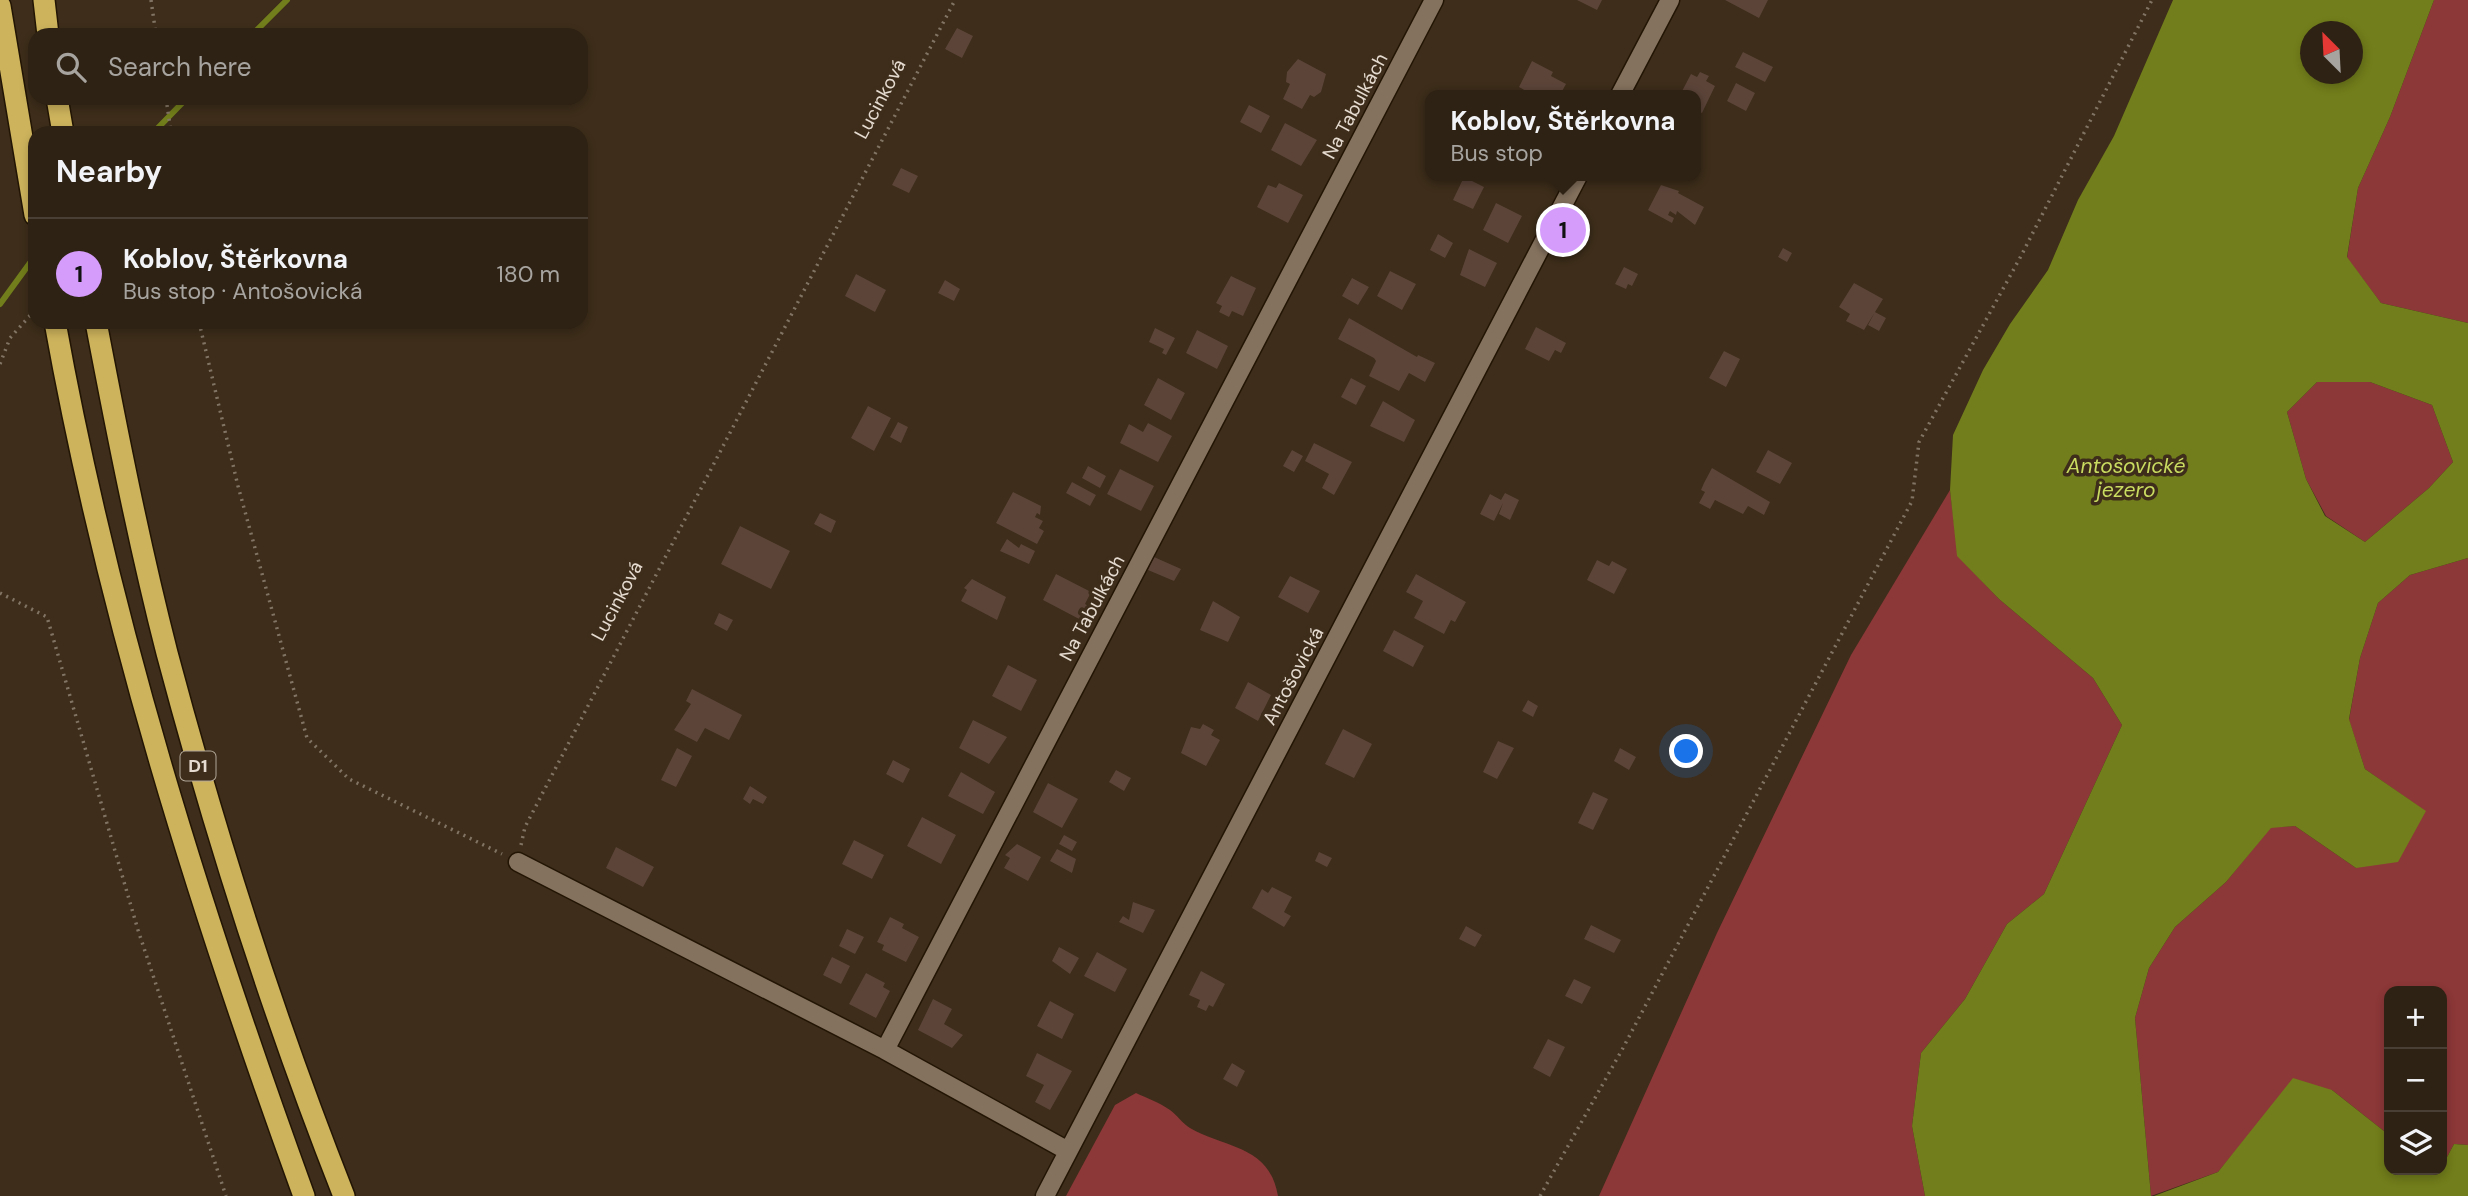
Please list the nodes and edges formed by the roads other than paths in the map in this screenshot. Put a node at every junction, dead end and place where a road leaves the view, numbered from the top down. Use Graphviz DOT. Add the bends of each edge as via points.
graph roads {
  1 [pos="44,0"];
  2 [pos="54,0"];
  3 [pos="1434,0"];
  4 [pos="1670,0"];
  5 [pos="0,6"];
  6 [pos="47,28"];
  7 [pos="55,28"];
  8 [pos="1623,90"];
  9 [pos="58,105"];
  10 [pos="62,126"];
  11 [pos="28,176"];
  12 [pos="1575,181"];
  13 [pos="56,329"];
  14 [pos="97,329"];
  15 [pos="518,862"];
  16 [pos="884,1050"];
  17 [pos="1068,1151"];
  18 [pos="304,1196"];
  19 [pos="344,1196"];
  20 [pos="1045,1196"];
  1 -- 6 [label="highway"];
  2 -- 7 [label="street"];
  3 -- 16 [label="street, Na Tabulkách"];
  4 -- 8 [label="street"];
  5 -- 11 [label="highway"];
  9 -- 10 [label="highway"];
  12 -- 17 [label="street, Antošovická"];
  13 -- 18 [label="highway, D1" via="102,547 160,769 235,1006"];
  14 -- 19 [label="highway, D1" via="146,564 196,759 268,988"];
  15 -- 16 [label="street"];
  16 -- 17 [label="street"];
  17 -- 20 [label="street, Antošovická"];
}
